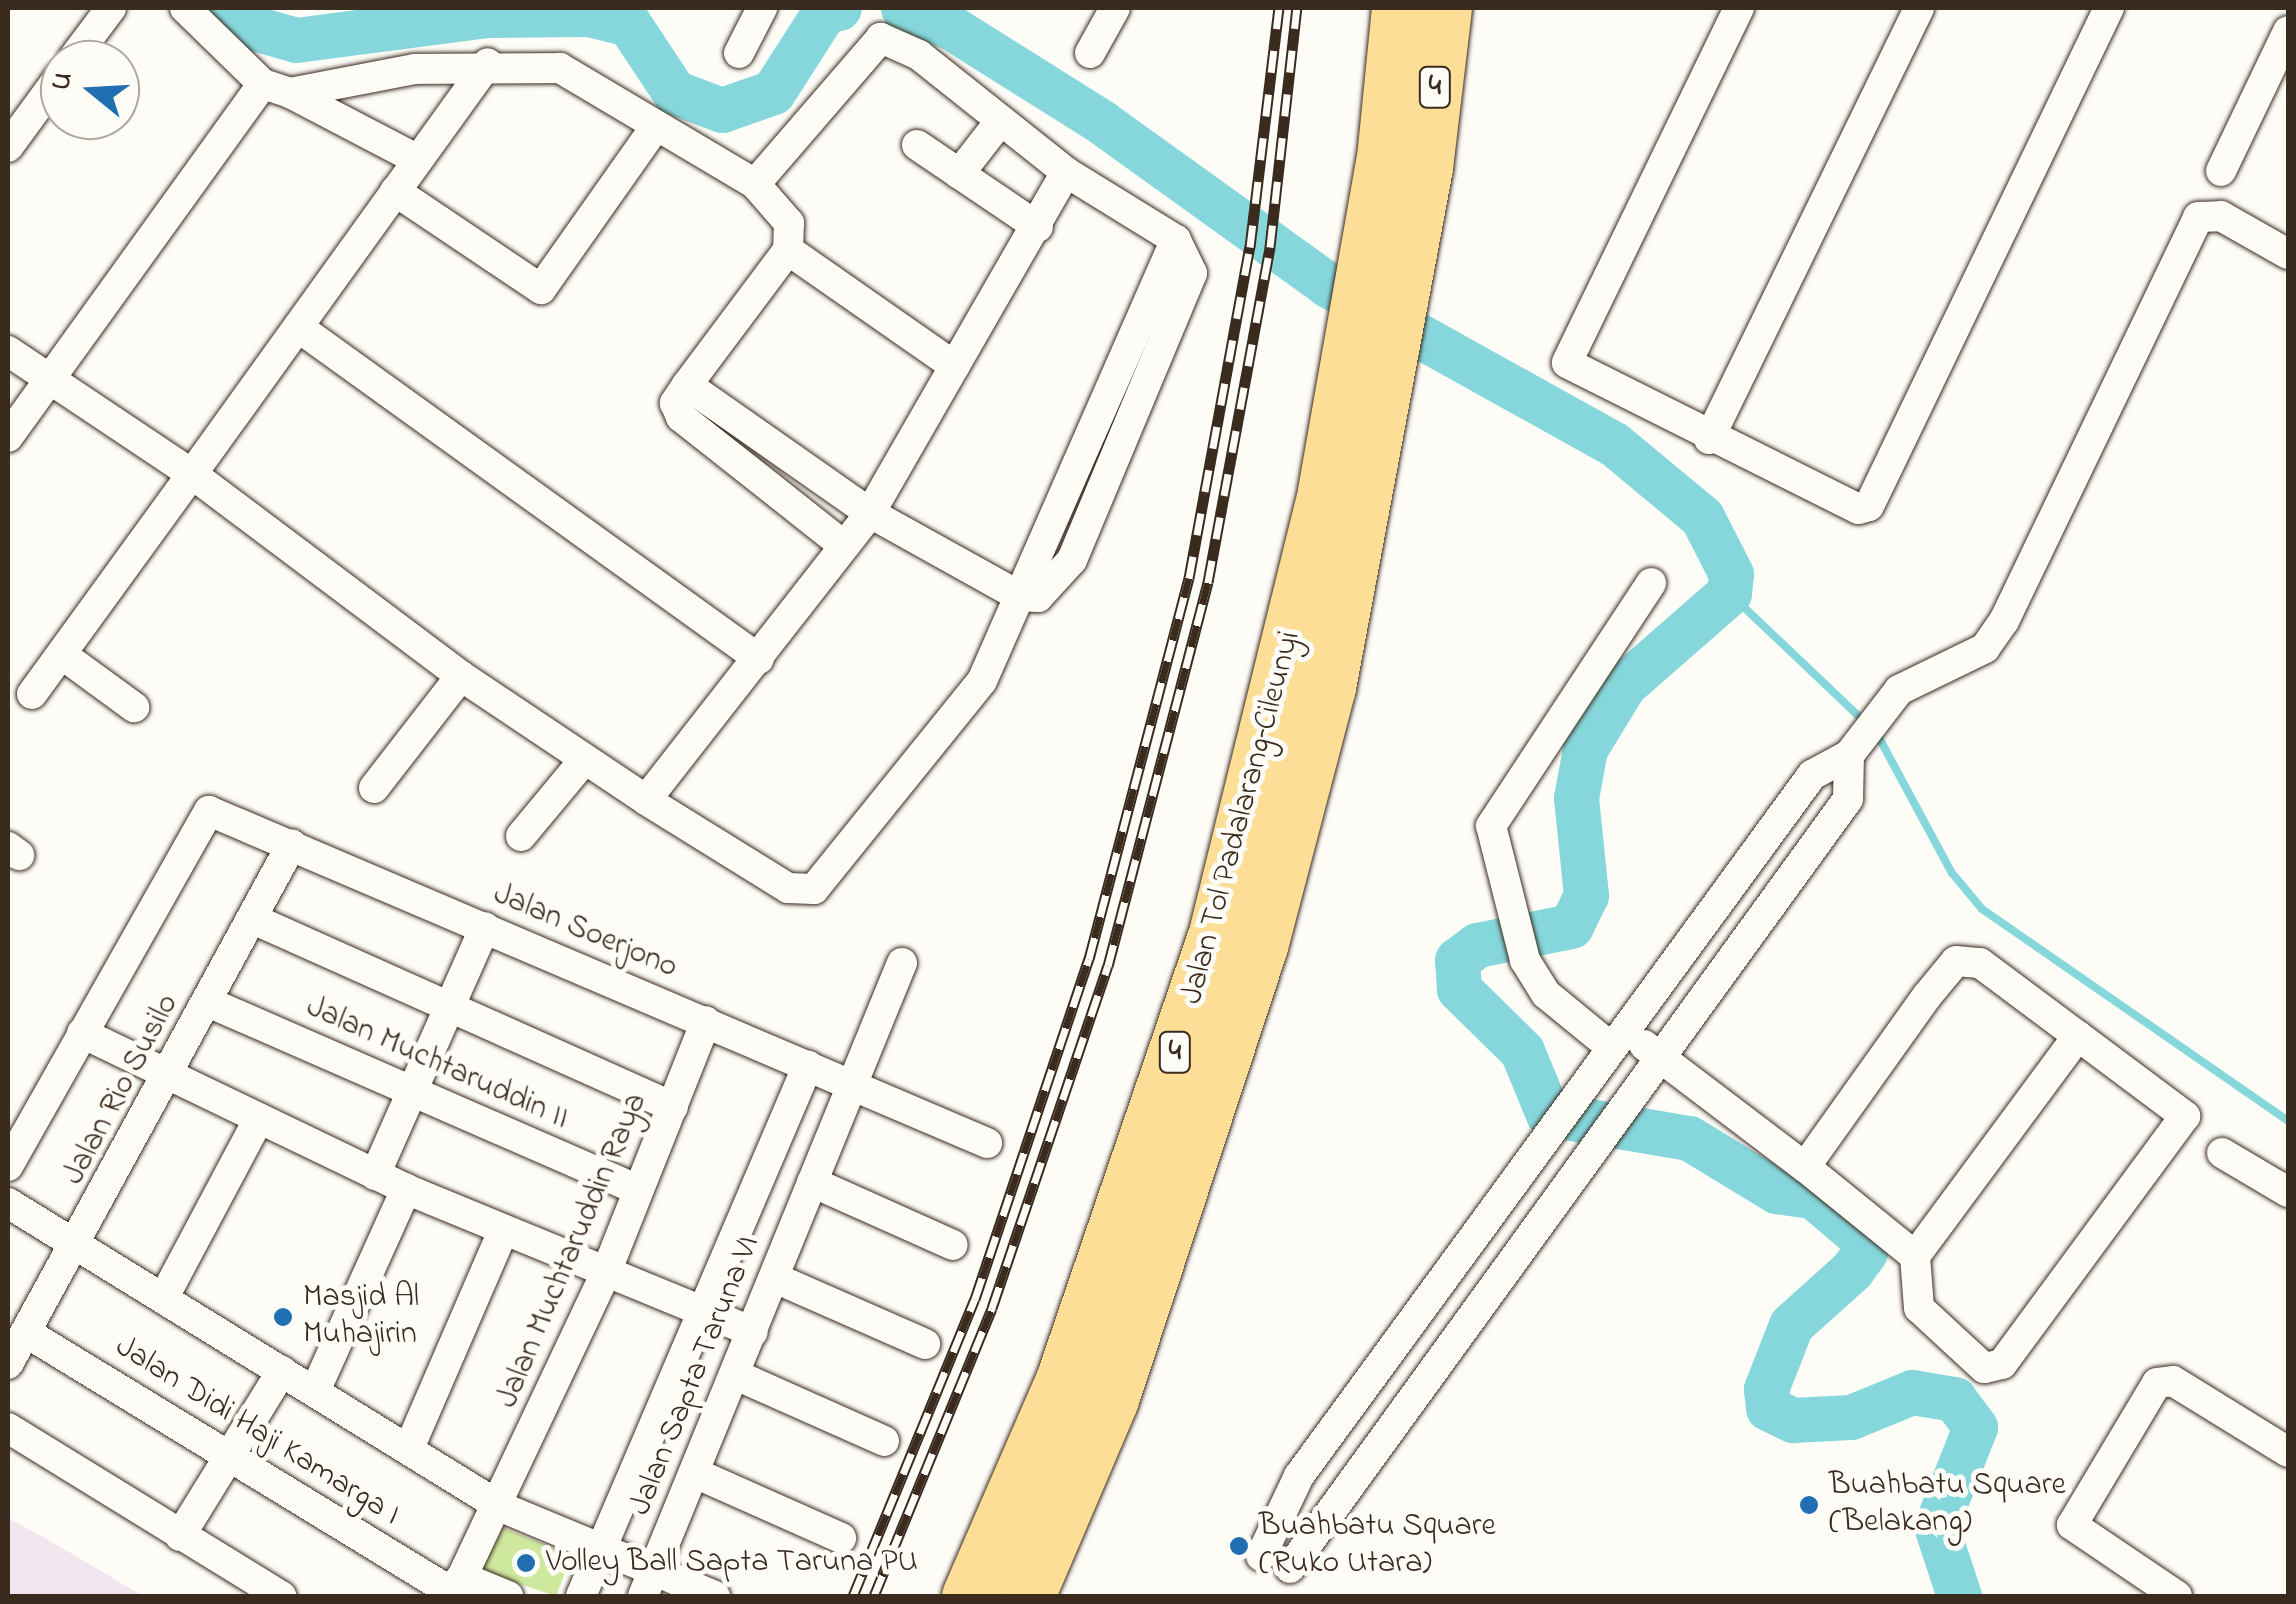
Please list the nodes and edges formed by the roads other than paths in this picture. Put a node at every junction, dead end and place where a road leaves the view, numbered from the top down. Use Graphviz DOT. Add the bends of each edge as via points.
graph roads {
  1 [pos="112,8"];
  2 [pos="184,8"];
  3 [pos="762,8"];
  4 [pos="1114,8"];
  5 [pos="1398,8"];
  6 [pos="1444,8"];
  7 [pos="1740,8"];
  8 [pos="1919,8"];
  9 [pos="2109,8"];
  10 [pos="2288,31"];
  11 [pos="87,40"];
  12 [pos="739,53"];
  13 [pos="1090,54"];
  14 [pos="488,63"];
  15 [pos="276,89"];
  16 [pos="40,100"];
  17 [pos="1001,120"];
  18 [pos="656,126"];
  19 [pos="11,135"];
  20 [pos="917,145"];
  21 [pos="418,160"];
  22 [pos="1404,162"];
  23 [pos="2221,171"];
  24 [pos="1066,172"];
  25 [pos="959,174"];
  26 [pos="755,184"];
  27 [pos="395,192"];
  28 [pos="1038,228"];
  29 [pos="788,250"];
  30 [pos="2288,254"];
  31 [pos="298,327"];
  32 [pos="8,351"];
  33 [pos="954,366"];
  34 [pos="50,379"];
  35 [pos="687,385"];
  36 [pos="8,438"];
  37 [pos="1709,439"];
  38 [pos="192,474"];
  39 [pos="1346,497"];
  40 [pos="870,513"];
  41 [pos="843,545"];
  42 [pos="1651,583"];
  43 [pos="1019,596"];
  44 [pos="64,656"];
  45 [pos="759,660"];
  46 [pos="460,676"];
  47 [pos="32,694"];
  48 [pos="134,707"];
  49 [pos="1855,748"];
  50 [pos="584,760"];
  51 [pos="374,788"];
  52 [pos="646,800"];
  53 [pos="521,836"];
  54 [pos="292,844"];
  55 [pos="252,920"];
  56 [pos="485,928"];
  57 [pos="902,963"];
  58 [pos="208,1002"];
  59 [pos="450,1010"];
  60 [pos="706,1021"];
  61 [pos="82,1034"];
  62 [pos="2078,1036"];
  63 [pos="1619,1039"];
  64 [pos="1659,1058"];
  65 [pos="808,1065"];
  66 [pos="167,1080"];
  67 [pos="852,1083"];
  68 [pos="413,1092"];
  69 [pos="673,1106"];
  70 [pos="257,1122"];
  71 [pos="988,1143"];
  72 [pos="2222,1154"];
  73 [pos="1526,1162"];
  74 [pos="8,1166"];
  75 [pos="1805,1166"];
  76 [pos="375,1175"];
  77 [pos="812,1182"];
  78 [pos="406,1189"];
  79 [pos="638,1190"];
  80 [pos="1569,1192"];
  81 [pos="2288,1192"];
  82 [pos="8,1204"];
  83 [pos="503,1231"];
  84 [pos="1474,1240"];
  85 [pos="954,1245"];
  86 [pos="79,1246"];
  87 [pos="1915,1256"];
  88 [pos="1514,1267"];
  89 [pos="604,1274"];
  90 [pos="775,1278"];
  91 [pos="1448,1282"];
  92 [pos="164,1297"];
  93 [pos="1481,1311"];
  94 [pos="704,1313"];
  95 [pos="27,1332"];
  96 [pos="753,1332"];
  97 [pos="924,1344"];
  98 [pos="8,1364"];
  99 [pos="282,1371"];
  100 [pos="736,1375"];
  101 [pos="1373,1377"];
  102 [pos="315,1391"];
  103 [pos="1410,1408"];
  104 [pos="1342,1420"];
  105 [pos="8,1428"];
  106 [pos="884,1442"];
  107 [pos="410,1446"];
  108 [pos="1378,1449"];
  109 [pos="2288,1452"];
  110 [pos="230,1455"];
  111 [pos="695,1472"];
  112 [pos="501,1507"];
  113 [pos="180,1536"];
  114 [pos="841,1538"];
  115 [pos="602,1548"];
  116 [pos="1261,1556"];
  117 [pos="1290,1568"];
  118 [pos="648,1583"];
  119 [pos="453,1588"];
  120 [pos="2168,1594"];
  121 [pos="281,1596"];
  122 [pos="508,1596"];
  123 [pos="581,1596"];
  124 [pos="716,1596"];
  125 [pos="969,1596"];
  126 [pos="1027,1596"];
  1 -- 11 [label="street"];
  2 -- 15 [label="street"];
  3 -- 12 [label="street"];
  4 -- 13 [label="street"];
  5 -- 22 [label="highway, Jalan Tol Padalarang–Cileunyi / 4"];
  6 -- 22 [label="highway, Jalan Tol Padalarang–Cileunyi / 4"];
  7 -- 37 [label="street" via="1567,364"];
  8 -- 37 [label="street"];
  9 -- 37 [label="street" via="1868,506 1859,509"];
  10 -- 23 [label="street"];
  14 -- 15 [label="street"];
  14 -- 18 [label="street" via="560,68"];
  14 -- 21 [label="street"];
  15 -- 21 [label="street"];
  15 -- 34 [label="street"];
  16 -- 19 [label="street"];
  17 -- 24 [label="street"];
  17 -- 25 [label="street"];
  17 -- 26 [label="street" via="919,56 876,38"];
  18 -- 26 [label="street"];
  18 -- 27 [label="street" via="541,289"];
  20 -- 25 [label="street"];
  21 -- 27 [label="street"];
  22 -- 39 [label="highway, Jalan Tol Padalarang–Cileunyi / 4"];
  24 -- 28 [label="street"];
  24 -- 43 [label="street" via="1176,240 1192,273 1072,560 1038,597"];
  25 -- 28 [label="street"];
  26 -- 29 [label="street" via="789,223"];
  27 -- 31 [label="street"];
  28 -- 33 [label="street"];
  29 -- 33 [label="street"];
  29 -- 35 [label="street"];
  30 -- 49 [label="street" via="2222,216 2198,218 2004,621 1985,648 1898,690"];
  31 -- 38 [label="street"];
  31 -- 45 [label="street"];
  32 -- 34 [label="street"];
  33 -- 40 [label="street"];
  34 -- 36 [label="street"];
  34 -- 38 [label="street"];
  35 -- 40 [label="street"];
  35 -- 41 [label="street" via="675,404 682,417"];
  38 -- 44 [label="street"];
  38 -- 46 [label="street"];
  39 -- 125 [label="highway, Jalan Tol Padalarang–Cileunyi / 4" via="1217,929 1063,1380"];
  39 -- 126 [label="highway, Jalan Tol Padalarang–Cileunyi / 4" via="1260,946 1111,1399"];
  40 -- 41 [label="street"];
  40 -- 43 [label="street"];
  41 -- 45 [label="street"];
  42 -- 63 [label="street" via="1495,813 1492,839 1526,960 1546,994"];
  43 -- 52 [label="street" via="982,681 814,889 788,888"];
  44 -- 47 [label="street"];
  44 -- 48 [label="street"];
  45 -- 52 [label="street"];
  46 -- 50 [label="street"];
  46 -- 51 [label="street"];
  49 -- 63 [label="street" via="1812,775"];
  49 -- 64 [label="street" via="1848,799"];
  50 -- 52 [label="street"];
  50 -- 53 [label="street"];
  54 -- 55 [label="street, Jalan Rio Susilo"];
  54 -- 56 [label="street, Jalan Soerjono"];
  54 -- 61 [label="street, Jalan Soerjono" via="220,811 201,818"];
  55 -- 58 [label="street, Jalan Rio Susilo"];
  55 -- 59 [label="street"];
  56 -- 59 [label="street"];
  56 -- 60 [label="street, Jalan Soerjono"];
  57 -- 67 [label="street, Jalan Sapta Taruna VI"];
  58 -- 66 [label="street, Jalan Rio Susilo"];
  58 -- 68 [label="street, Jalan Muchtaruddin II"];
  59 -- 68 [label="street"];
  59 -- 69 [label="street"];
  60 -- 65 [label="street, Jalan Soerjono"];
  60 -- 69 [label="street, Jalan Muchtaruddin Raya"];
  61 -- 66 [label="street"];
  61 -- 74 [label="street, Jalan Soerjono"];
  62 -- 75 [label="street" via="1980,963 1956,961"];
  62 -- 87 [label="street"];
  62 -- 87 [label="street" via="2185,1116 2002,1364 1984,1368 1919,1308"];
  63 -- 64 [label="street"];
  63 -- 73 [label="street"];
  64 -- 75 [label="street"];
  64 -- 80 [label="street"];
  65 -- 67 [label="street, Jalan Soerjono"];
  65 -- 94 [label="street"];
  66 -- 70 [label="street"];
  66 -- 86 [label="street, Jalan Rio Susilo"];
  67 -- 71 [label="street"];
  67 -- 77 [label="street, Jalan Sapta Taruna VI"];
  68 -- 76 [label="street"];
  68 -- 79 [label="street, Jalan Muchtaruddin II"];
  69 -- 79 [label="street, Jalan Muchtaruddin Raya"];
  70 -- 76 [label="street"];
  70 -- 92 [label="street"];
  72 -- 81 [label="street"];
  73 -- 80 [label="street"];
  73 -- 84 [label="street"];
  75 -- 87 [label="street"];
  76 -- 78 [label="street"];
  77 -- 85 [label="street"];
  77 -- 90 [label="street, Jalan Sapta Taruna VI"];
  78 -- 83 [label="street"];
  78 -- 102 [label="street"];
  79 -- 89 [label="street, Jalan Muchtaruddin Raya"];
  80 -- 88 [label="street"];
  82 -- 86 [label="street"];
  83 -- 89 [label="street"];
  83 -- 107 [label="street"];
  84 -- 88 [label="street"];
  84 -- 91 [label="street"];
  86 -- 92 [label="street"];
  86 -- 95 [label="street, Jalan Rio Susilo"];
  88 -- 93 [label="street"];
  89 -- 94 [label="street"];
  89 -- 112 [label="street, Jalan Muchtaruddin Raya"];
  90 -- 96 [label="street, Jalan Sapta Taruna VI"];
  90 -- 97 [label="street"];
  91 -- 93 [label="street"];
  91 -- 101 [label="street"];
  92 -- 99 [label="street"];
  93 -- 103 [label="street"];
  94 -- 96 [label="street"];
  94 -- 115 [label="street"];
  95 -- 98 [label="street, Jalan Rio Susilo"];
  95 -- 110 [label="street, Jalan Didi Haji Kamarga I"];
  96 -- 100 [label="street, Jalan Sapta Taruna VI"];
  99 -- 102 [label="street"];
  99 -- 110 [label="street"];
  100 -- 106 [label="street"];
  100 -- 111 [label="street, Jalan Sapta Taruna VI"];
  101 -- 103 [label="street"];
  101 -- 104 [label="street"];
  102 -- 107 [label="street"];
  103 -- 108 [label="street"];
  104 -- 108 [label="street"];
  104 -- 116 [label="street" via="1299,1476"];
  105 -- 113 [label="street"];
  107 -- 112 [label="street"];
  108 -- 117 [label="street"];
  109 -- 120 [label="street" via="2174,1381 2157,1383 2072,1526"];
  110 -- 113 [label="street"];
  110 -- 119 [label="street, Jalan Didi Haji Kamarga I"];
  111 -- 114 [label="street"];
  111 -- 118 [label="street, Jalan Sapta Taruna VI"];
  112 -- 115 [label="street"];
  112 -- 119 [label="street, Jalan Muchtaruddin Raya"];
  113 -- 121 [label="street"];
  115 -- 118 [label="street"];
  115 -- 123 [label="street"];
  118 -- 124 [label="street"];
  119 -- 122 [label="street, Jalan Didi Haji Kamarga I"];
}
